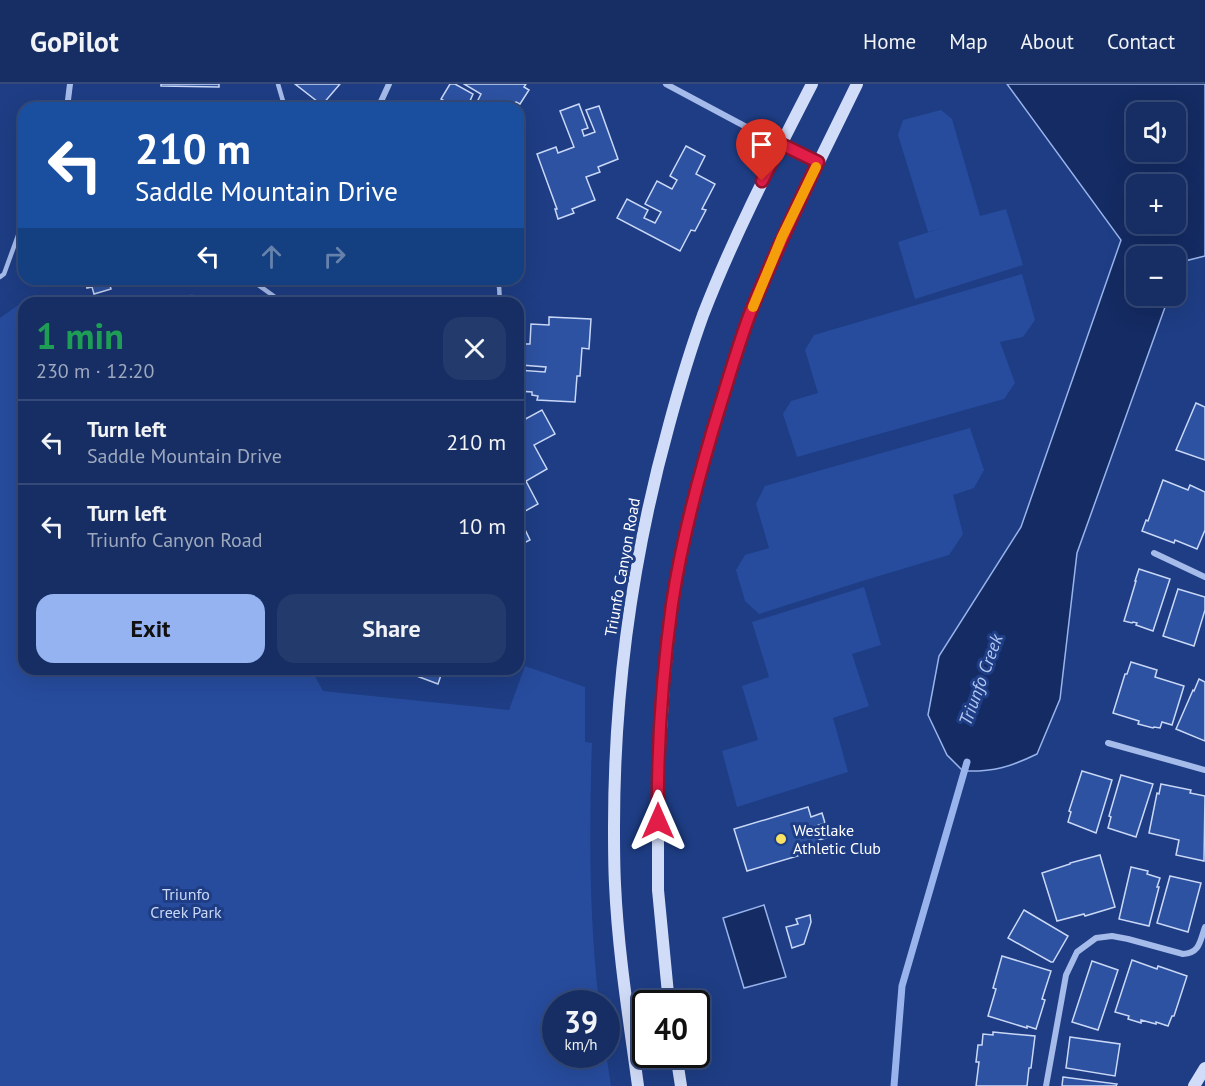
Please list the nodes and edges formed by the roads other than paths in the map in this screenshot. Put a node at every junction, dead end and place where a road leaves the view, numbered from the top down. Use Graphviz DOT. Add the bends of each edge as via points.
graph roads {
  1 [pos="70,84"];
  2 [pos="278,84"];
  3 [pos="389,84"];
  4 [pos="666,84"];
  5 [pos="812,84"];
  6 [pos="857,84"];
  7 [pos="68,102"];
  8 [pos="283,102"];
  9 [pos="381,102"];
  10 [pos="781,144"];
  11 [pos="818,162"];
  12 [pos="18,236"];
  13 [pos="0,277"];
  14 [pos="258,285"];
  15 [pos="499,285"];
  16 [pos="275,297"];
  17 [pos="500,297"];
  18 [pos="1154,553"];
  19 [pos="1205,577"];
  20 [pos="1108,743"];
  21 [pos="1205,770"];
  22 [pos="1205,927"];
  23 [pos="668,990"];
  24 [pos="678,1068"];
  25 [pos="1205,1068"];
  26 [pos="638,1086"];
  27 [pos="681,1086"];
  28 [pos="1046,1086"];
  29 [pos="1194,1086"];
  1 -- 7 [label="street"];
  2 -- 8 [label="lane"];
  3 -- 9 [label="street"];
  4 -- 10 [label="street"];
  5 -- 10 [label="street, Triunfo Canyon Road"];
  6 -- 11 [label="street"];
  10 -- 11 [label="street"];
  10 -- 26 [label="street, Triunfo Canyon Road" via="703,316 680,384 646,516 631,601 614,772 615,883 621,971"];
  11 -- 23 [label="street" via="750,313 727,382 686,531 672,604 658,776 658,890"];
  12 -- 13 [label="lane"];
  14 -- 16 [label="lane"];
  15 -- 17 [label="lane"];
  18 -- 19 [label="street"];
  20 -- 21 [label="street"];
  22 -- 28 [label="street" via="1197,950 1190,953 1112,936 1096,938 1077,952 1066,975"];
  24 -- 27 [label="street"];
  25 -- 29 [label="street"];
}
